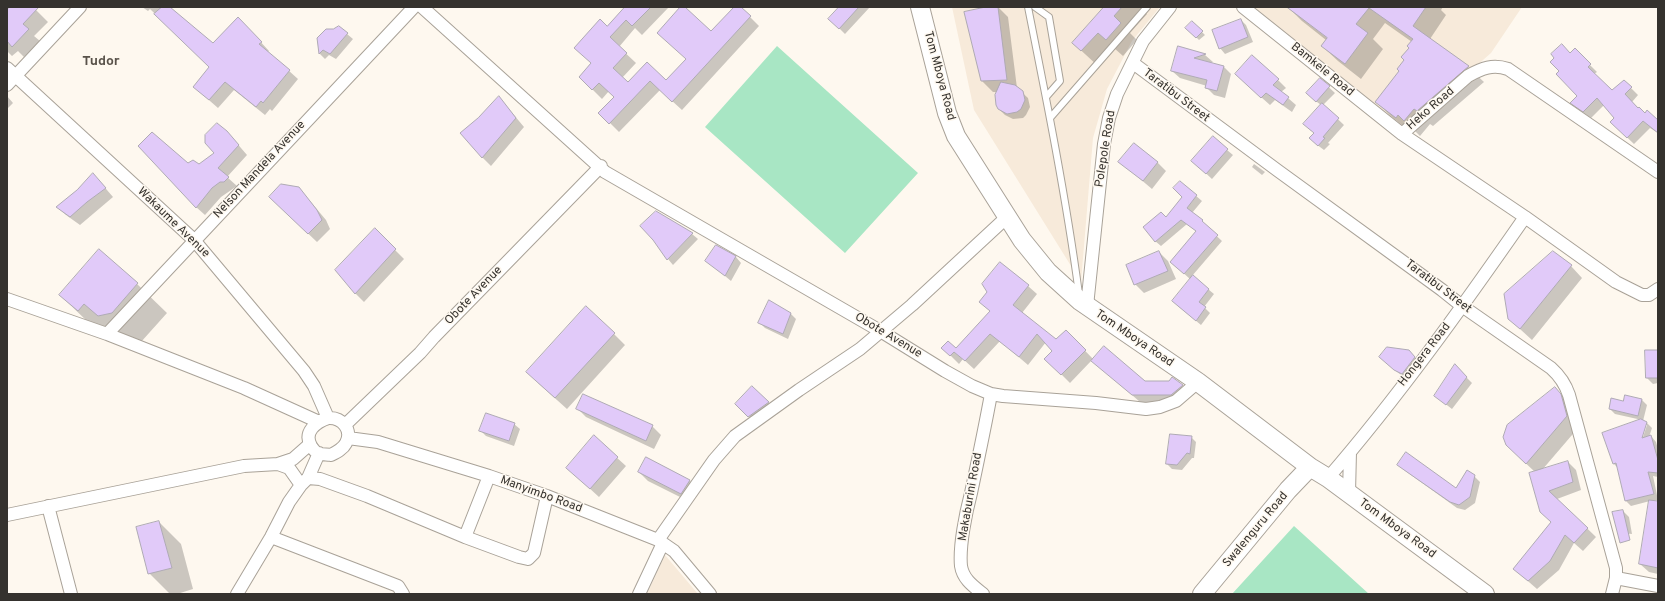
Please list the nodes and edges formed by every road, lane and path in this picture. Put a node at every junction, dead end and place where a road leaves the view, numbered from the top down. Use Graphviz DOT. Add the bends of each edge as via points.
graph roads {
  1 [pos="80,7"];
  2 [pos="414,7"];
  3 [pos="422,7"];
  4 [pos="920,7"];
  5 [pos="1028,7"];
  6 [pos="1035,7"];
  7 [pos="1147,7"];
  8 [pos="1170,7"];
  9 [pos="1243,7"];
  10 [pos="1133,63"];
  11 [pos="11,72"];
  12 [pos="7,85"];
  13 [pos="1046,97"];
  14 [pos="1050,118"];
  15 [pos="1402,134"];
  16 [pos="601,166"];
  17 [pos="1658,172"];
  18 [pos="1525,216"];
  19 [pos="1007,217"];
  20 [pos="194,240"];
  21 [pos="1658,289"];
  22 [pos="7,300"];
  23 [pos="1083,304"];
  24 [pos="1462,306"];
  25 [pos="882,332"];
  26 [pos="107,334"];
  27 [pos="1198,382"];
  28 [pos="992,394"];
  29 [pos="324,420"];
  30 [pos="345,424"];
  31 [pos="348,438"];
  32 [pos="310,444"];
  33 [pos="1350,452"];
  34 [pos="319,453"];
  35 [pos="278,464"];
  36 [pos="1310,467"];
  37 [pos="489,476"];
  38 [pos="1328,478"];
  39 [pos="305,481"];
  40 [pos="1349,494"];
  41 [pos="547,496"];
  42 [pos="48,506"];
  43 [pos="7,515"];
  44 [pos="465,536"];
  45 [pos="271,537"];
  46 [pos="660,542"];
  47 [pos="1616,578"];
  48 [pos="1658,586"];
  49 [pos="71,594"];
  50 [pos="237,594"];
  51 [pos="403,594"];
  52 [pos="638,594"];
  53 [pos="710,594"];
  54 [pos="983,594"];
  55 [pos="1202,594"];
  56 [pos="1485,594"];
  57 [pos="1612,594"];
  1 -- 11 [label="street"];
  2 -- 20 [label="street, Nelson Mandela Avenue"];
  3 -- 16 [label="street, Obote Avenue"];
  4 -- 19 [label="main road, Tom Mboya Road" via="946,113 956,136"];
  5 -- 13 [label="lane"];
  6 -- 13 [label="lane" via="1049,17 1060,81"];
  7 -- 14 [label="lane"];
  8 -- 10 [label="street, Polepole Road" via="1143,41"];
  9 -- 15 [label="street, Bamkele Road"];
  10 -- 23 [label="street, Polepole Road" via="1117,94 1109,118"];
  10 -- 24 [label="street, Taratibu Street"];
  11 -- 12 [label="street"];
  11 -- 20 [label="street, Wakaume Avenue"];
  13 -- 14 [label="lane"];
  14 -- 23 [label="lane"];
  15 -- 17 [label="street, Heko Road" via="1468,76 1479,69 1500,66"];
  15 -- 18 [label="street, Heko Road"];
  16 -- 25 [label="street, Obote Avenue" via="606,172"];
  16 -- 30 [label="street, Obote Avenue" via="420,353"];
  18 -- 21 [label="street, Heko Road" via="1616,282 1634,292 1649,295"];
  18 -- 24 [label="street, Hongera Road"];
  19 -- 23 [label="main road, Tom Mboya Road" via="1048,272"];
  19 -- 25 [label="street"];
  20 -- 26 [label="street, Nelson Mandela Avenue"];
  20 -- 29 [label="street, Wakaume Avenue" via="304,371 314,386"];
  22 -- 26 [label="street"];
  23 -- 27 [label="main road, Tom Mboya Road"];
  24 -- 33 [label="street, Hongera Road"];
  24 -- 47 [label="street, Taratibu Street" via="1551,368 1563,380 1616,568"];
  25 -- 28 [label="street, Obote Avenue" via="945,371"];
  25 -- 46 [label="street" via="735,436 714,460"];
  26 -- 29 [label="street"];
  27 -- 28 [label="street, Obote Avenue" via="1176,401 1146,409"];
  27 -- 36 [label="main road, Tom Mboya Road"];
  28 -- 54 [label="street, Makaburini Road" via="965,518 961,566 964,576 971,585"];
  29 -- 30 [label="street" via="335,418"];
  29 -- 32 [label="street" via="310,430"];
  30 -- 31 [label="street"];
  31 -- 34 [label="street" via="341,449 331,455"];
  31 -- 37 [label="street, Manyimbo Road" via="378,442"];
  32 -- 34 [label="street"];
  32 -- 35 [label="street" via="293,460"];
  33 -- 38 [label="street, Hongera Road"];
  33 -- 40 [label="street"];
  34 -- 39 [label="street"];
  35 -- 39 [label="street" via="289,468"];
  35 -- 42 [label="street" via="244,466"];
  36 -- 38 [label="main road, Tom Mboya Road"];
  36 -- 55 [label="main road, Swalenguru Road"];
  37 -- 41 [label="street, Manyimbo Road"];
  37 -- 44 [label="street"];
  38 -- 40 [label="main road, Tom Mboya Road"];
  39 -- 44 [label="street" via="320,479"];
  39 -- 45 [label="street" via="289,502"];
  40 -- 56 [label="main road, Tom Mboya Road"];
  41 -- 44 [label="street" via="534,553 528,558 519,557"];
  41 -- 46 [label="street, Manyimbo Road"];
  42 -- 43 [label="street"];
  42 -- 49 [label="street"];
  45 -- 50 [label="street"];
  45 -- 51 [label="street" via="398,586"];
  46 -- 52 [label="street"];
  46 -- 53 [label="street, Manyimbo Road" via="674,552"];
  47 -- 48 [label="street"];
  47 -- 57 [label="street, Taratibu Street"];
}
